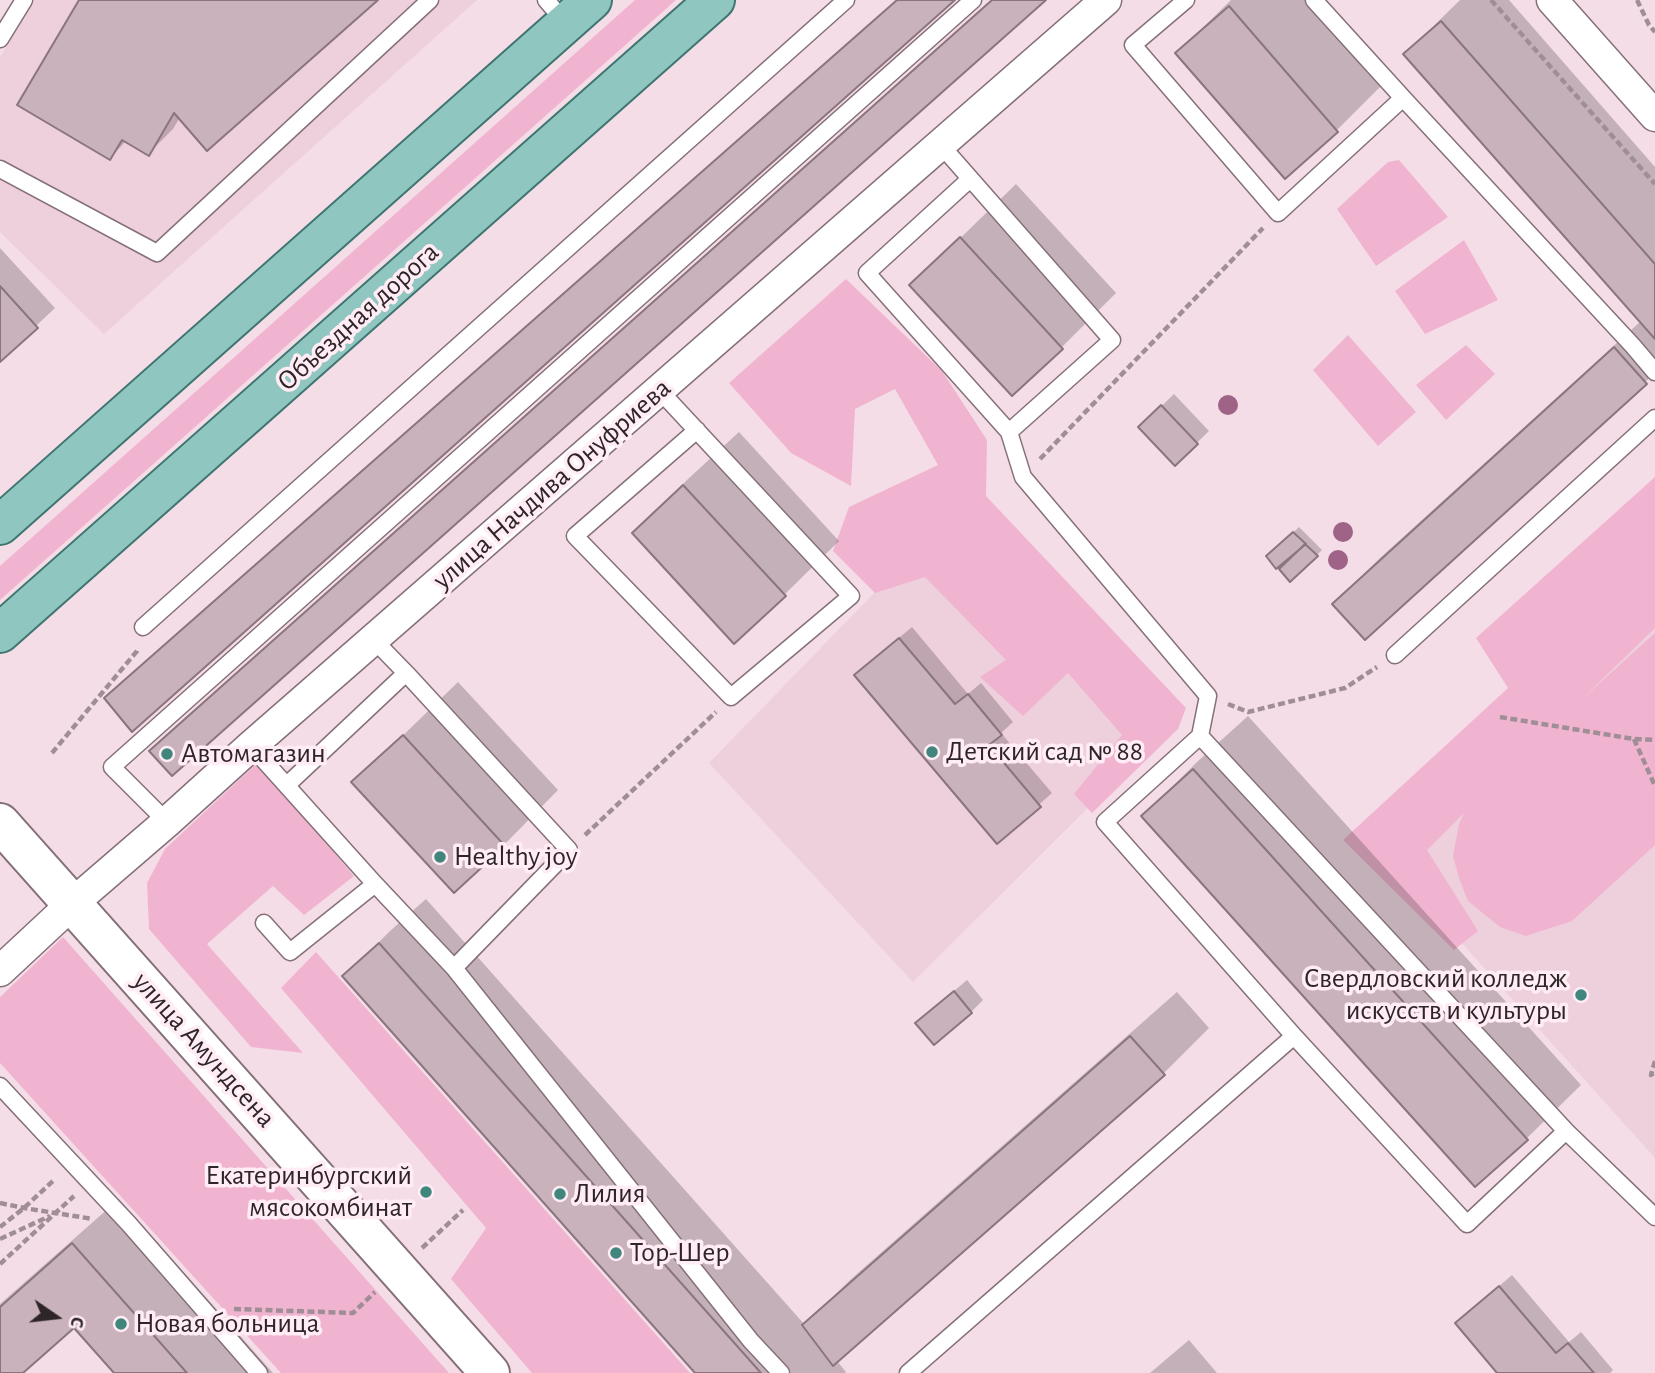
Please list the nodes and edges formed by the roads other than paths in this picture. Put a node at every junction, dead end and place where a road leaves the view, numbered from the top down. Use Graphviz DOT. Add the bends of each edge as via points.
graph roads {
  1 [pos="24,0"];
  2 [pos="430,0"];
  3 [pos="715,0"];
  4 [pos="846,0"];
  5 [pos="973,0"];
  6 [pos="1107,0"];
  7 [pos="1186,0"];
  8 [pos="1314,0"];
  9 [pos="1552,0"];
  10 [pos="568,8"];
  11 [pos="0,39"];
  12 [pos="1404,98"];
  13 [pos="1655,116"];
  14 [pos="940,144"];
  15 [pos="0,169"];
  16 [pos="970,179"];
  17 [pos="1655,372"];
  18 [pos="660,391"];
  19 [pos="1655,418"];
  20 [pos="697,430"];
  21 [pos="1009,432"];
  22 [pos="0,525"];
  23 [pos="143,627"];
  24 [pos="0,633"];
  25 [pos="373,639"];
  26 [pos="1395,655"];
  27 [pos="406,673"];
  28 [pos="1200,736"];
  29 [pos="251,746"];
  30 [pos="288,785"];
  31 [pos="167,822"];
  32 [pos="0,823"];
  33 [pos="375,884"];
  34 [pos="73,903"];
  35 [pos="264,923"];
  36 [pos="454,968"];
  37 [pos="0,971"];
  38 [pos="1294,1036"];
  39 [pos="0,1086"];
  40 [pos="1566,1130"];
  41 [pos="1655,1217"];
  42 [pos="259,1373"];
  43 [pos="490,1373"];
  44 [pos="781,1373"];
  45 [pos="908,1373"];
  1 -- 11 [label="lane"];
  2 -- 15 [label="lane" via="157,253"];
  3 -- 24 [label="main road, Объездная дорога"];
  4 -- 23 [label="lane"];
  5 -- 31 [label="lane" via="112,766"];
  6 -- 14 [label="street, улица Начдива Онуфриева"];
  7 -- 12 [label="lane" via="1133,45 1278,213"];
  8 -- 12 [label="lane"];
  9 -- 13 [label="street"];
  10 -- 22 [label="main road"];
  12 -- 17 [label="lane"];
  14 -- 16 [label="lane"];
  14 -- 18 [label="street, улица Начдива Онуфриева"];
  16 -- 21 [label="lane" via="867,274"];
  16 -- 21 [label="lane" via="1112,340"];
  18 -- 20 [label="lane"];
  18 -- 25 [label="street, улица Начдива Онуфриева"];
  19 -- 26 [label="lane"];
  20 -- 20 [label="lane" via="851,596 731,697 575,536"];
  21 -- 28 [label="lane" via="1023,477 1208,696"];
  25 -- 27 [label="lane"];
  25 -- 29 [label="street, улица Начдива Онуфриева"];
  27 -- 30 [label="lane"];
  27 -- 36 [label="lane" via="569,850"];
  28 -- 38 [label="lane" via="1105,822"];
  28 -- 40 [label="lane"];
  29 -- 30 [label="lane"];
  29 -- 31 [label="street, улица Начдива Онуфриева"];
  30 -- 33 [label="lane"];
  31 -- 34 [label="street, улица Начдива Онуфриева"];
  32 -- 34 [label="main road, улица Амундсена"];
  33 -- 35 [label="lane" via="290,952"];
  33 -- 36 [label="lane"];
  34 -- 37 [label="street, улица Начдива Онуфриева"];
  34 -- 43 [label="main road, улица Амундсена"];
  36 -- 44 [label="lane"];
  38 -- 40 [label="lane" via="1467,1224"];
  38 -- 45 [label="lane"];
  39 -- 42 [label="lane"];
  40 -- 41 [label="lane"];
}
